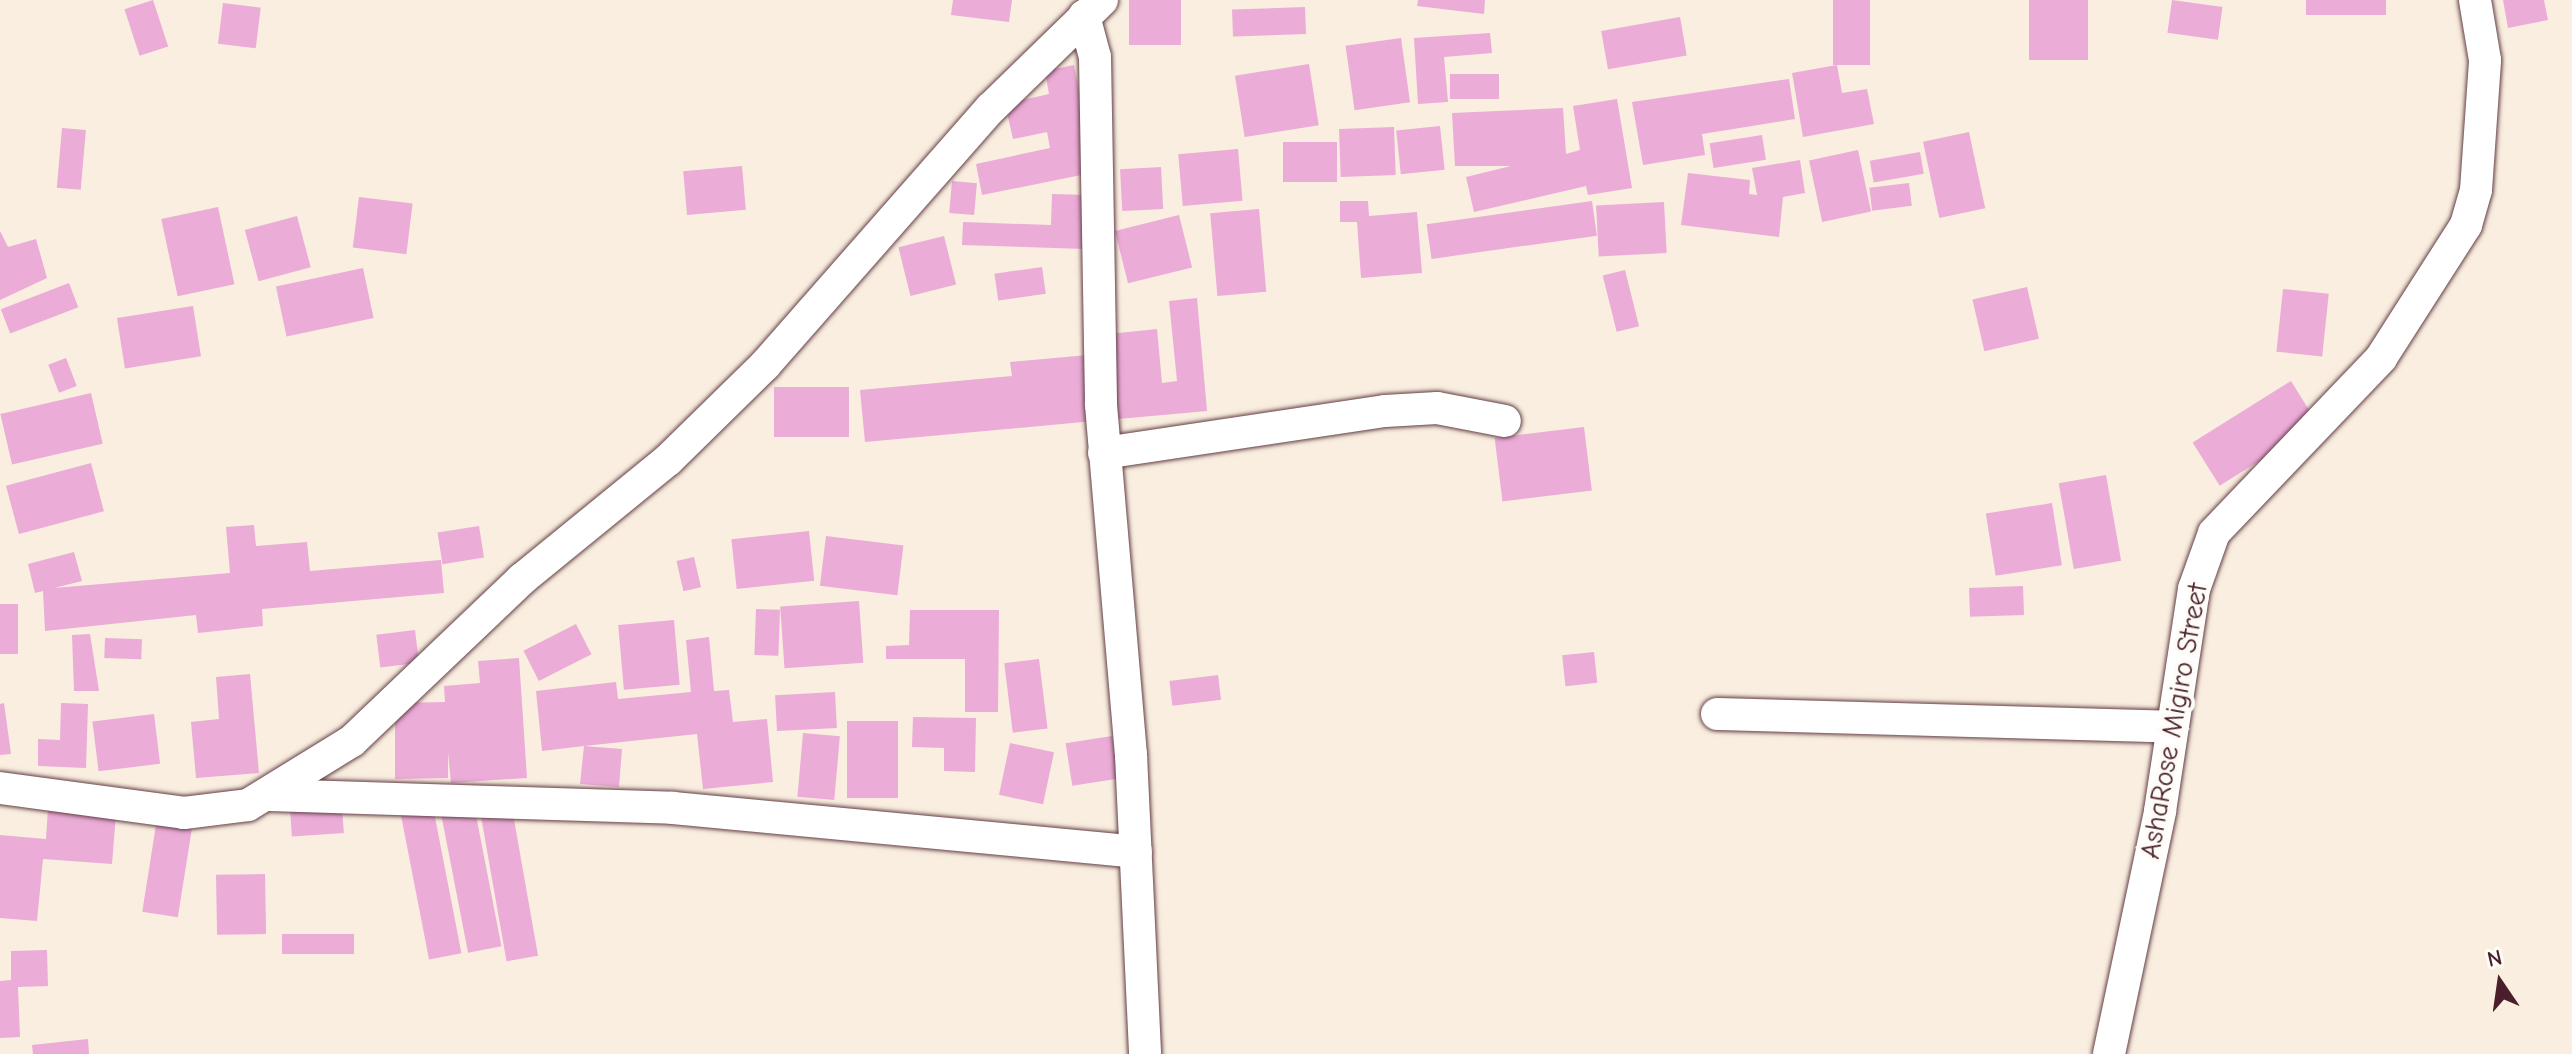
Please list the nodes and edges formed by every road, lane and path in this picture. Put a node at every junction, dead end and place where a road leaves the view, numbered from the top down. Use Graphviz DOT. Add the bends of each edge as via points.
graph roads {
  1 [pos="2475,0"];
  2 [pos="1093,8"];
  3 [pos="1505,421"];
  4 [pos="1104,453"];
  5 [pos="1717,714"];
  6 [pos="2171,727"];
  7 [pos="0,788"];
  8 [pos="269,795"];
  9 [pos="1136,852"];
  10 [pos="1145,1054"];
  11 [pos="2109,1054"];
  1 -- 6 [label="street, AshaRose Migiro Street" via="2485,60 2476,190 2466,225 2381,358 2214,533 2194,589"];
  2 -- 4 [label="street"];
  2 -- 8 [label="street" via="991,108 765,365 668,460 522,579 352,741"];
  3 -- 4 [label="street" via="1437,408 1385,411"];
  4 -- 9 [label="street"];
  5 -- 6 [label="street"];
  6 -- 11 [label="street, AshaRose Migiro Street"];
  7 -- 8 [label="street" via="184,813"];
  8 -- 9 [label="street" via="644,806"];
  9 -- 10 [label="street"];
}
